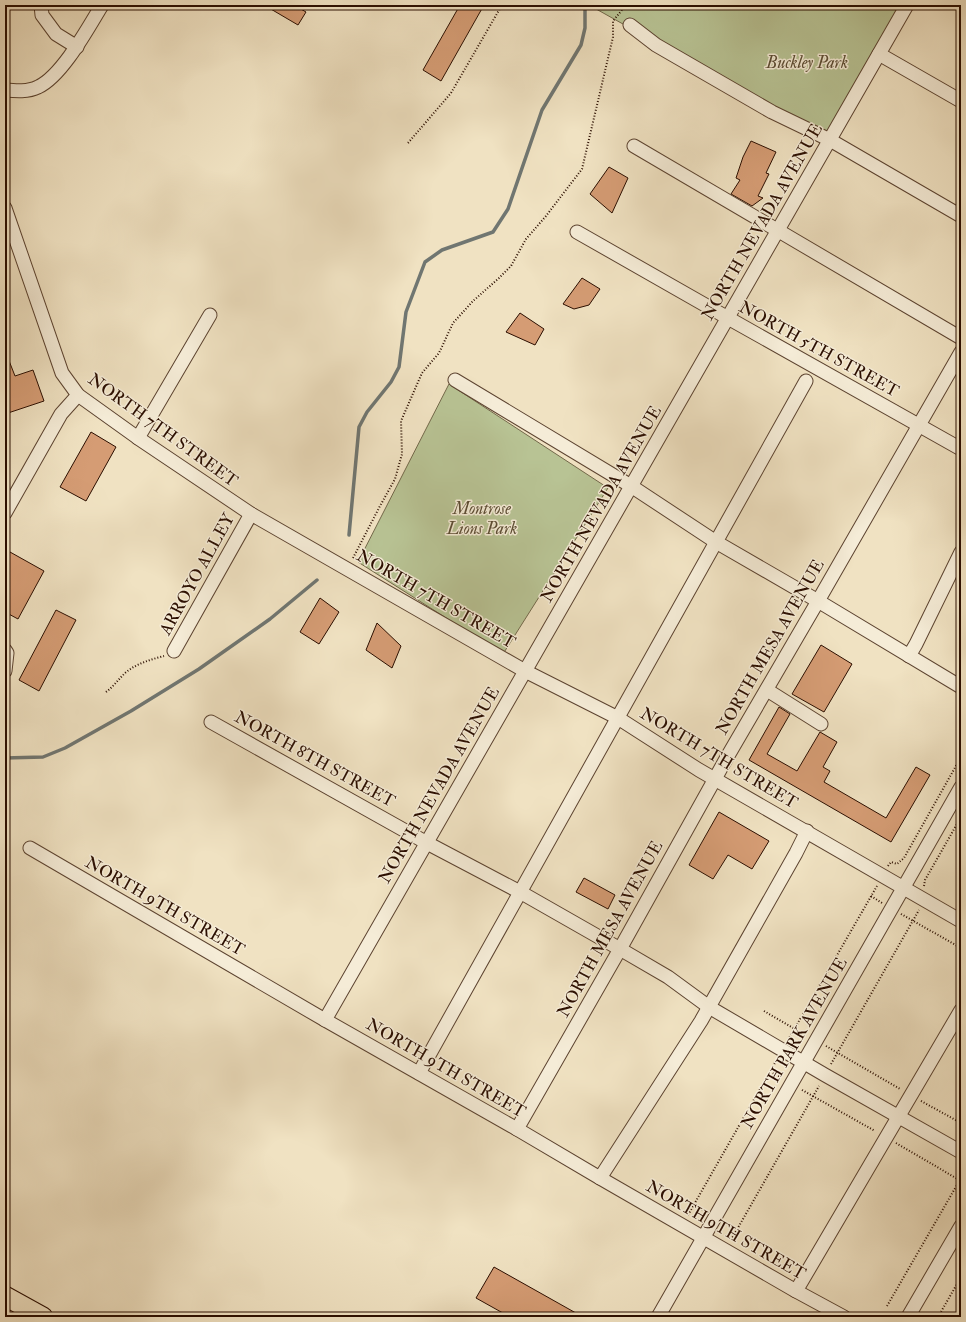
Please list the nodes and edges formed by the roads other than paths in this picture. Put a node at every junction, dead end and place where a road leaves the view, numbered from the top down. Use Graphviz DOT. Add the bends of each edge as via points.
graph roads {
  1 [pos="42,5"];
  2 [pos="102,5"];
  3 [pos="907,5"];
  4 [pos="630,25"];
  5 [pos="77,47"];
  6 [pos="879,54"];
  7 [pos="5,90"];
  8 [pos="961,101"];
  9 [pos="830,140"];
  10 [pos="634,146"];
  11 [pos="5,208"];
  12 [pos="961,216"];
  13 [pos="778,230"];
  14 [pos="577,232"];
  15 [pos="210,315"];
  16 [pos="728,318"];
  17 [pos="961,338"];
  18 [pos="961,352"];
  19 [pos="455,380"];
  20 [pos="806,381"];
  21 [pos="78,395"];
  22 [pos="919,426"];
  23 [pos="138,438"];
  24 [pos="961,449"];
  25 [pos="631,486"];
  26 [pos="5,513"];
  27 [pos="251,514"];
  28 [pos="716,542"];
  29 [pos="961,552"];
  30 [pos="818,601"];
  31 [pos="5,650"];
  32 [pos="174,651"];
  33 [pos="909,656"];
  34 [pos="5,671"];
  35 [pos="525,671"];
  36 [pos="961,687"];
  37 [pos="766,690"];
  38 [pos="618,718"];
  39 [pos="211,722"];
  40 [pos="821,724"];
  41 [pos="716,779"];
  42 [pos="961,787"];
  43 [pos="957,801"];
  44 [pos="807,831"];
  45 [pos="427,843"];
  46 [pos="30,848"];
  47 [pos="903,888"];
  48 [pos="520,892"];
  49 [pos="961,921"];
  50 [pos="620,949"];
  51 [pos="709,1007"];
  52 [pos="961,1010"];
  53 [pos="325,1020"];
  54 [pos="804,1062"];
  55 [pos="419,1073"];
  56 [pos="898,1116"];
  57 [pos="517,1129"];
  58 [pos="961,1152"];
  59 [pos="600,1178"];
  60 [pos="961,1226"];
  61 [pos="704,1237"];
  62 [pos="796,1291"];
  63 [pos="5,1296"];
  64 [pos="43,1317"];
  65 [pos="658,1317"];
  66 [pos="844,1317"];
  67 [pos="908,1317"];
  1 -- 5 [label="street" via="42,15 56,34"];
  2 -- 5 [label="street"];
  3 -- 6 [label="street, NORTH NEVADA AVENUE"];
  4 -- 9 [label="street" via="656,45 772,112"];
  5 -- 7 [label="street" via="49,81 38,88 26,91"];
  6 -- 8 [label="street"];
  6 -- 9 [label="street, NORTH NEVADA AVENUE"];
  9 -- 12 [label="street"];
  9 -- 13 [label="street, NORTH NEVADA AVENUE"];
  10 -- 13 [label="street"];
  11 -- 21 [label="street, NORTH 7TH STREET" via="62,374"];
  13 -- 16 [label="street, NORTH NEVADA AVENUE"];
  13 -- 17 [label="street"];
  14 -- 16 [label="street, NORTH 5TH STREET"];
  15 -- 23 [label="street"];
  16 -- 22 [label="street, NORTH 5TH STREET"];
  16 -- 25 [label="street, NORTH NEVADA AVENUE"];
  18 -- 22 [label="street, NORTH MESA AVENUE"];
  19 -- 25 [label="street"];
  20 -- 28 [label="street"];
  21 -- 23 [label="street, NORTH 7TH STREET"];
  21 -- 26 [label="street" via="61,414"];
  22 -- 24 [label="street, NORTH 5TH STREET"];
  22 -- 30 [label="street, NORTH MESA AVENUE"];
  23 -- 27 [label="street, NORTH 7TH STREET"];
  25 -- 28 [label="street"];
  25 -- 35 [label="street, NORTH NEVADA AVENUE"];
  27 -- 32 [label="street, ARROYO ALLEY"];
  27 -- 35 [label="street, NORTH 7TH STREET"];
  28 -- 30 [label="street"];
  28 -- 38 [label="street"];
  29 -- 33 [label="street"];
  30 -- 33 [label="street"];
  30 -- 37 [label="street, NORTH MESA AVENUE"];
  31 -- 34 [label="street"];
  33 -- 36 [label="street"];
  35 -- 38 [label="street, NORTH 7TH STREET"];
  35 -- 45 [label="street, NORTH NEVADA AVENUE"];
  37 -- 40 [label="street"];
  37 -- 41 [label="street, NORTH MESA AVENUE"];
  38 -- 41 [label="street, NORTH 7TH STREET"];
  38 -- 48 [label="street"];
  39 -- 45 [label="street, NORTH 8TH STREET"];
  41 -- 44 [label="street, NORTH 7TH STREET"];
  41 -- 50 [label="street, NORTH MESA AVENUE"];
  42 -- 43 [label="street, NORTH PARK AVENUE"];
  43 -- 47 [label="street, NORTH PARK AVENUE"];
  44 -- 47 [label="street, NORTH 7TH STREET"];
  44 -- 51 [label="street"];
  45 -- 48 [label="street, NORTH 8TH STREET"];
  45 -- 53 [label="street, NORTH NEVADA AVENUE"];
  46 -- 53 [label="street, NORTH 9TH STREET"];
  47 -- 49 [label="street, NORTH 7TH STREET"];
  47 -- 54 [label="street, NORTH PARK AVENUE"];
  48 -- 50 [label="street, NORTH 8TH STREET"];
  48 -- 55 [label="street"];
  50 -- 51 [label="street, NORTH 8TH STREET" via="668,977"];
  50 -- 57 [label="street, NORTH MESA AVENUE"];
  51 -- 54 [label="street, NORTH 8TH STREET"];
  51 -- 59 [label="street"];
  52 -- 56 [label="street"];
  53 -- 55 [label="street, NORTH 9TH STREET"];
  54 -- 56 [label="street, NORTH 8TH STREET"];
  54 -- 61 [label="street, NORTH PARK AVENUE"];
  55 -- 57 [label="street, NORTH 9TH STREET"];
  56 -- 58 [label="street, NORTH 8TH STREET"];
  56 -- 62 [label="street"];
  57 -- 59 [label="street, NORTH 9TH STREET"];
  59 -- 61 [label="street, NORTH 9TH STREET"];
  60 -- 67 [label="street"];
  61 -- 62 [label="street, NORTH 9TH STREET"];
  61 -- 65 [label="street, NORTH PARK AVENUE"];
  62 -- 66 [label="street, NORTH 9TH STREET"];
  63 -- 64 [label="highway"];
}
